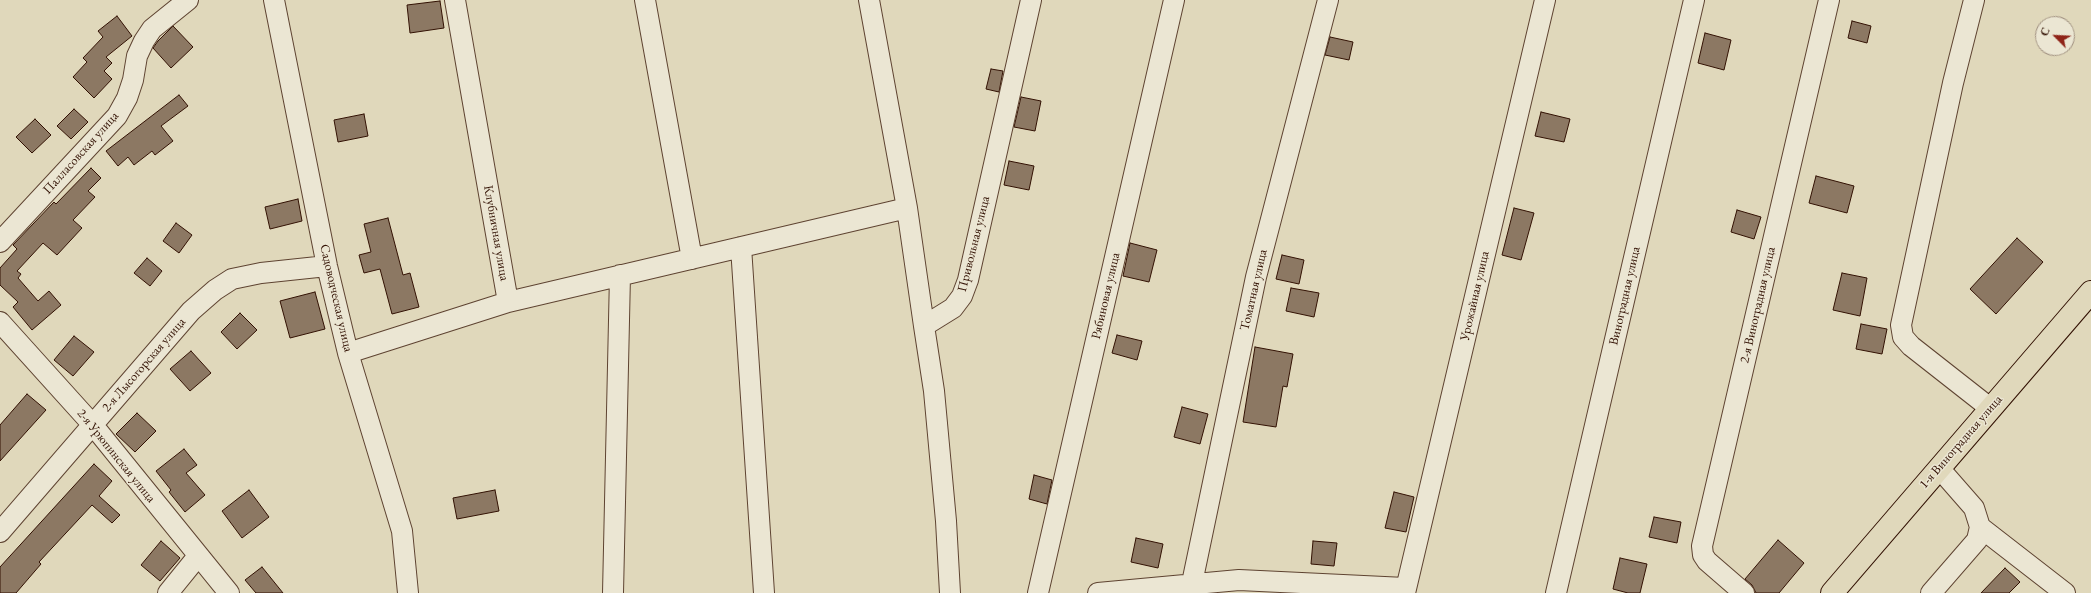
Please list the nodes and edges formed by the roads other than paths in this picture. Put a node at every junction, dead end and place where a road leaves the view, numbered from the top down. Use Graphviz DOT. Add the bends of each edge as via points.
graph roads {
  1 [pos="188,0"];
  2 [pos="274,0"];
  3 [pos="455,0"];
  4 [pos="645,0"];
  5 [pos="869,0"];
  6 [pos="1031,0"];
  7 [pos="1174,0"];
  8 [pos="1328,0"];
  9 [pos="1545,0"];
  10 [pos="1694,0"];
  11 [pos="1829,0"];
  12 [pos="1974,0"];
  13 [pos="907,208"];
  14 [pos="0,242"];
  15 [pos="741,247"];
  16 [pos="692,258"];
  17 [pos="327,266"];
  18 [pos="620,275"];
  19 [pos="2091,292"];
  20 [pos="508,302"];
  21 [pos="0,322"];
  22 [pos="924,326"];
  23 [pos="348,353"];
  24 [pos="1990,408"];
  25 [pos="92,424"];
  26 [pos="1939,468"];
  27 [pos="1980,527"];
  28 [pos="0,532"];
  29 [pos="198,556"];
  30 [pos="1192,583"];
  31 [pos="1405,591"];
  32 [pos="168,593"];
  33 [pos="229,593"];
  34 [pos="408,593"];
  35 [pos="613,593"];
  36 [pos="764,593"];
  37 [pos="950,593"];
  38 [pos="1038,593"];
  39 [pos="1098,593"];
  40 [pos="1556,593"];
  41 [pos="1744,593"];
  42 [pos="1832,593"];
  43 [pos="1931,593"];
  44 [pos="2066,593"];
  1 -- 14 [label="street, Палласовская улица" via="152,29 144,41 137,56 129,92 117,116"];
  2 -- 17 [label="street, Садоводческая улица"];
  3 -- 20 [label="street, Клубничная улица"];
  4 -- 16 [label="street"];
  5 -- 13 [label="street"];
  6 -- 22 [label="street, Привольная улица" via="968,280 962,296 953,308"];
  7 -- 38 [label="street, Рябиновая улица"];
  8 -- 30 [label="street, Томатная улица" via="1256,277"];
  9 -- 31 [label="street, Урожайная улица"];
  10 -- 40 [label="street, Виноградная улица"];
  11 -- 41 [label="street, 2-я Виноградная улица" via="1702,546 1707,561"];
  12 -- 24 [label="street" via="1953,83 1902,325 1903,338 1911,346"];
  13 -- 15 [label="street"];
  13 -- 22 [label="street"];
  15 -- 16 [label="street"];
  15 -- 36 [label="street"];
  16 -- 18 [label="street"];
  17 -- 23 [label="street, Садоводческая улица"];
  17 -- 25 [label="street, 2-я Лысогорская улица" via="261,272 232,279 224,284 191,312"];
  18 -- 20 [label="street"];
  18 -- 35 [label="street"];
  19 -- 24 [label="main road, 1-я Виноградная улица"];
  20 -- 23 [label="street"];
  21 -- 25 [label="street, 2-я Урюпинская улица"];
  22 -- 37 [label="street" via="934,391"];
  23 -- 34 [label="street, Садоводческая улица" via="402,531"];
  24 -- 26 [label="main road, 1-я Виноградная улица"];
  25 -- 28 [label="street, 2-я Лысогорская улица"];
  25 -- 29 [label="street, 2-я Урюпинская улица"];
  26 -- 27 [label="street" via="1974,508"];
  26 -- 42 [label="main road, 1-я Виноградная улица"];
  27 -- 43 [label="street" via="1977,540"];
  27 -- 44 [label="street"];
  29 -- 32 [label="street"];
  29 -- 33 [label="street, 2-я Урюпинская улица"];
  30 -- 31 [label="street" via="1239,580"];
  30 -- 39 [label="street"];
}
